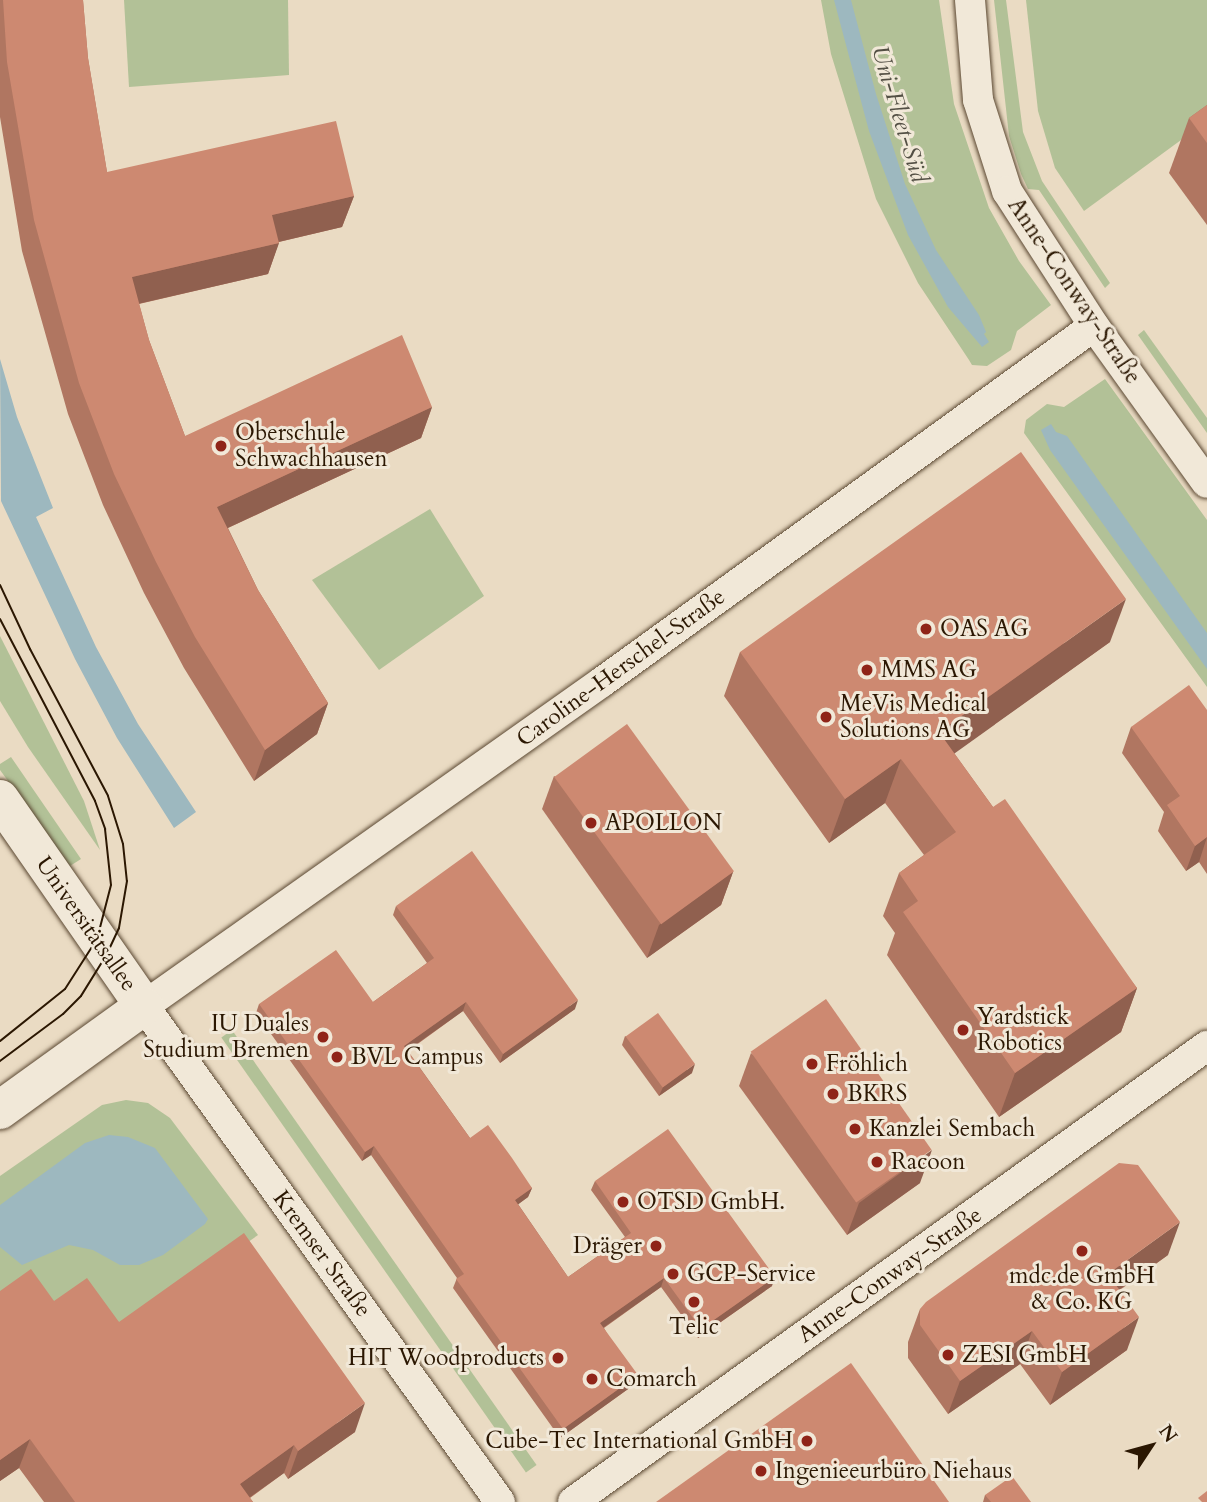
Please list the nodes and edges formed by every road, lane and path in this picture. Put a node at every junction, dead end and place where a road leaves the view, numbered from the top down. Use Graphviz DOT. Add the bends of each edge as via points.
graph roads {
  1 [pos="970,0"];
  2 [pos="1094,326"];
  3 [pos="1207,482"];
  4 [pos="0,800"];
  5 [pos="144,1006"];
  6 [pos="1207,1046"];
  7 [pos="0,1110"];
  8 [pos="500,1502"];
  9 [pos="573,1502"];
  1 -- 2 [label="street, Anne-Conway-Straße" via="978,100 1007,191"];
  2 -- 3 [label="street, Anne-Conway-Straße"];
  2 -- 5 [label="street, Caroline-Herschel-Straße"];
  4 -- 5 [label="street, Universitätsallee"];
  5 -- 7 [label="street, Universitätsallee"];
  5 -- 8 [label="street, Kremser Straße"];
  6 -- 9 [label="street, Anne-Conway-Straße"];
}
